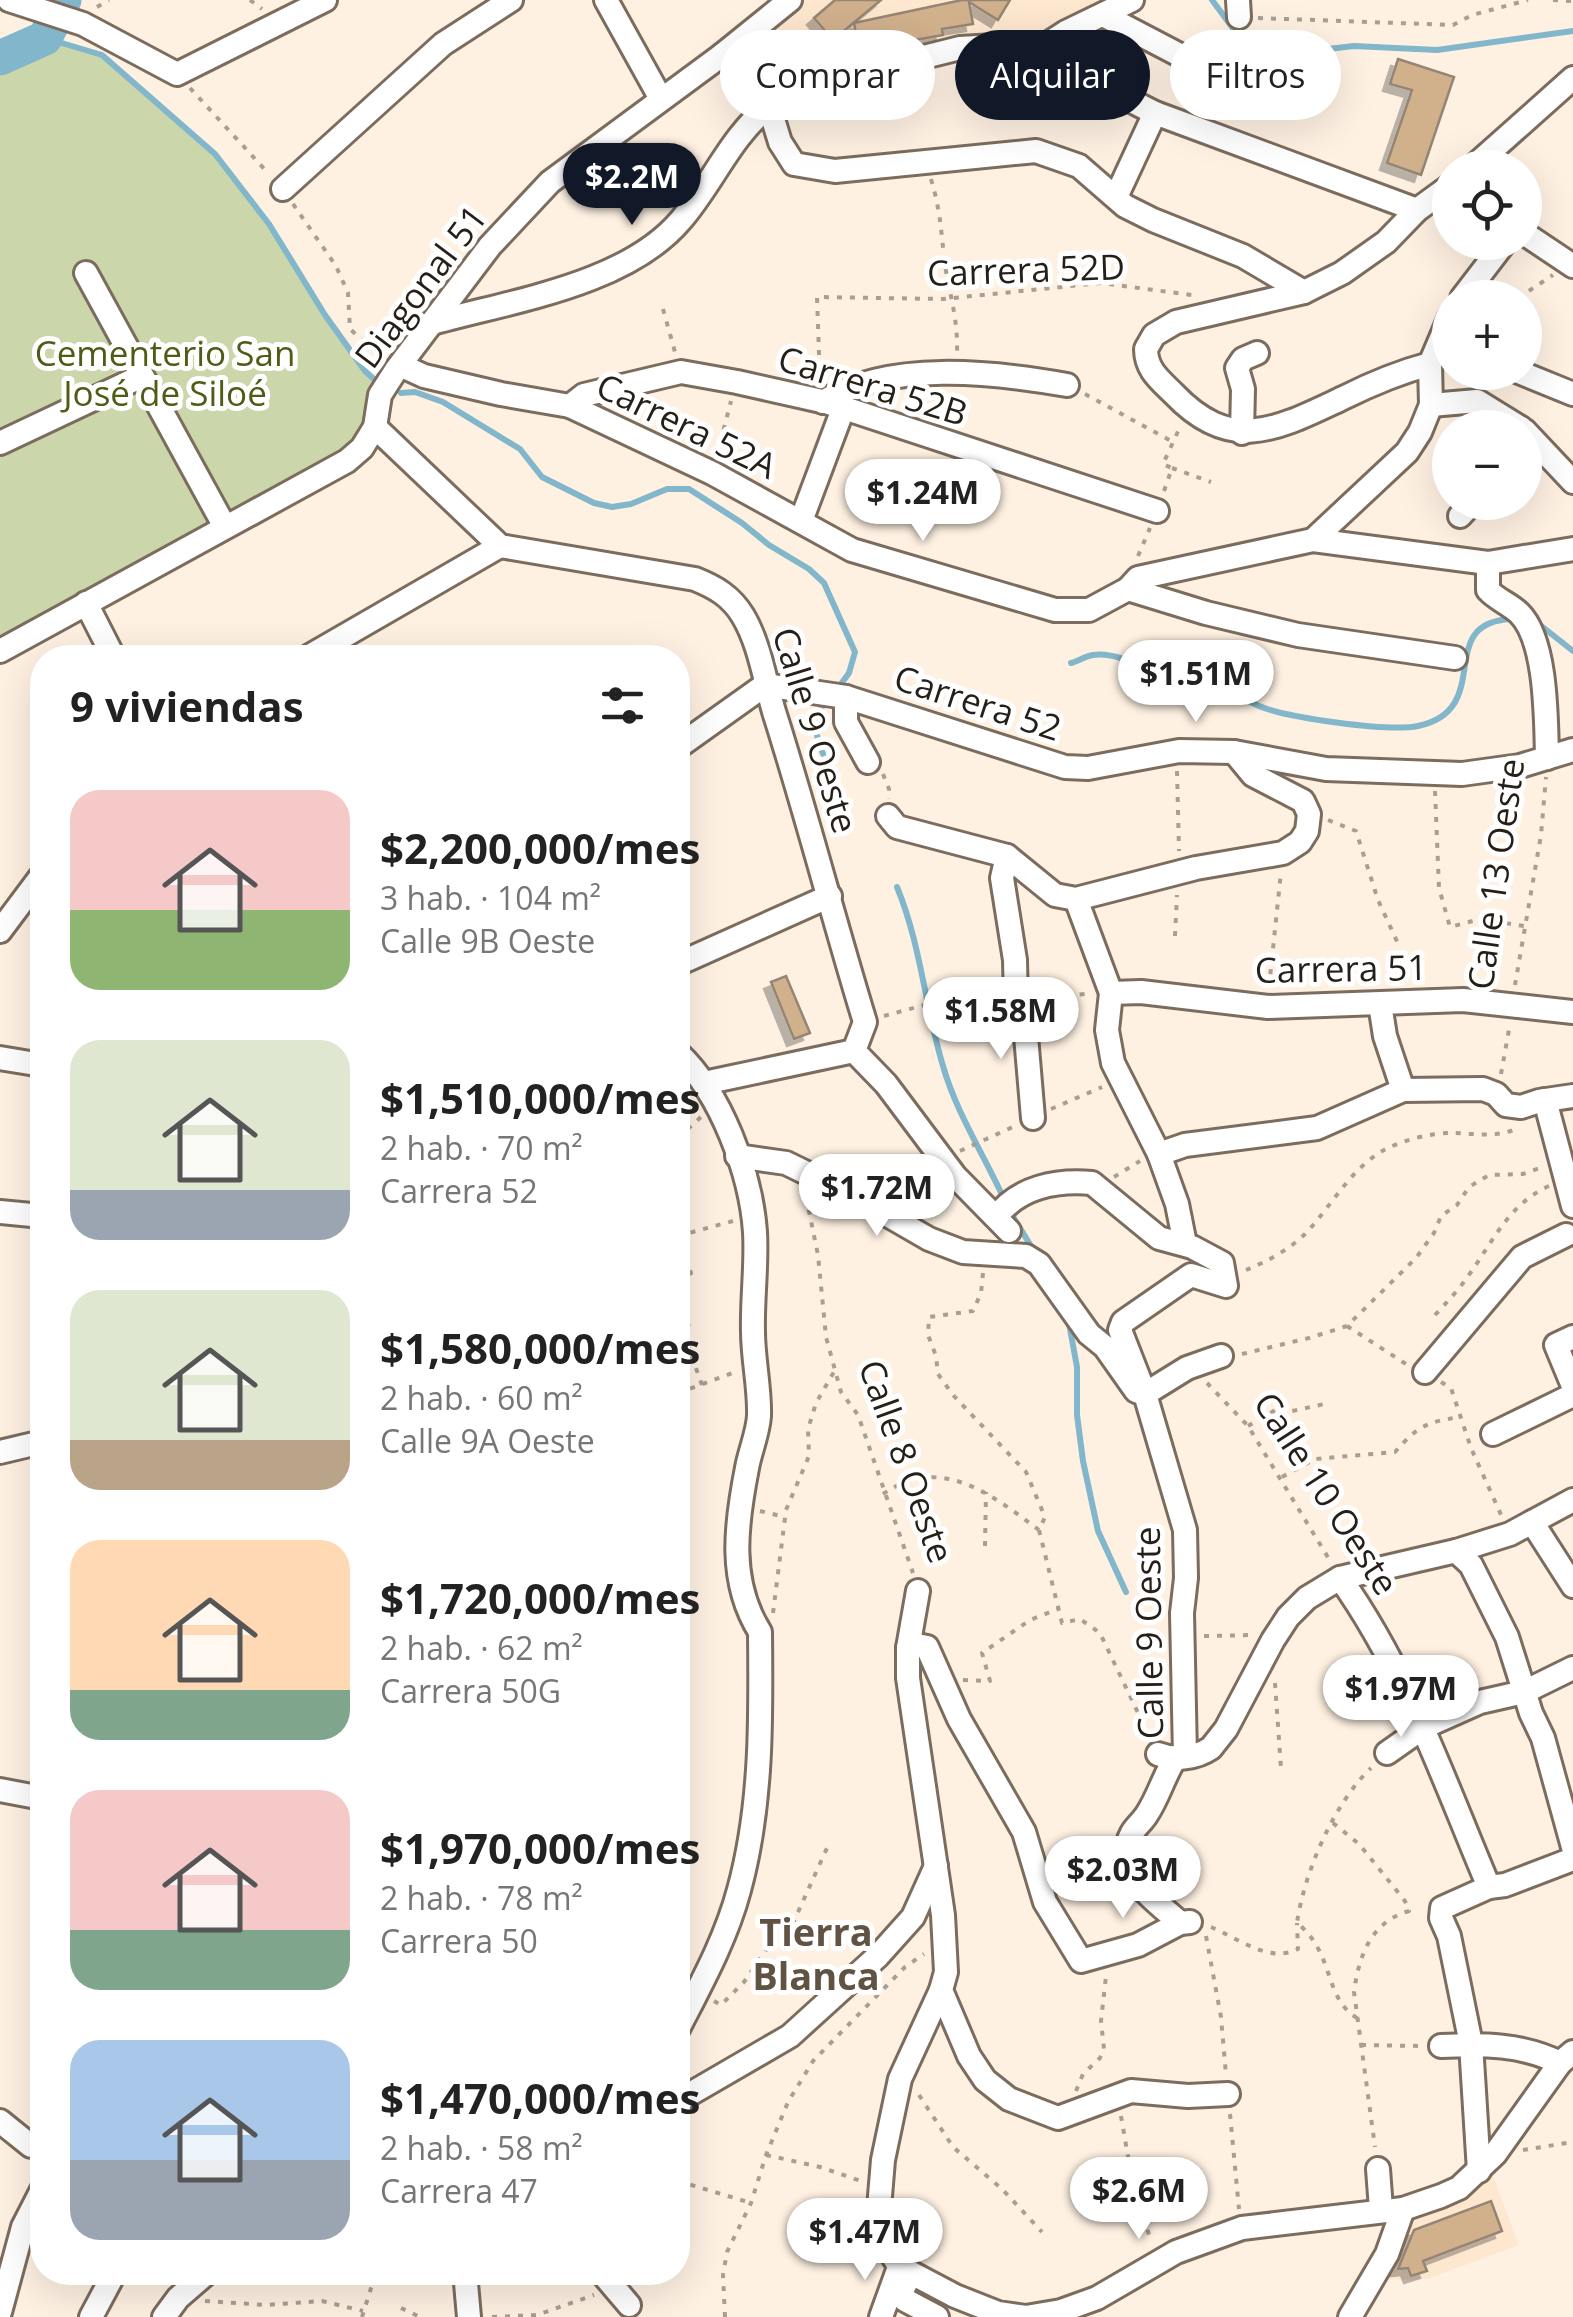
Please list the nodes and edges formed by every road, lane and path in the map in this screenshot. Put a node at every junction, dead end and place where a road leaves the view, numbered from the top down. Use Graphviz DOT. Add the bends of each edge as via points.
graph roads {
  1 [pos="109,0"];
  2 [pos="324,0"];
  3 [pos="511,0"];
  4 [pos="606,0"];
  5 [pos="790,0"];
  6 [pos="1132,0"];
  7 [pos="1528,0"];
  8 [pos="1553,0"];
  9 [pos="14,2"];
  10 [pos="1573,2"];
  11 [pos="1239,9"];
  12 [pos="1105,16"];
  13 [pos="85,18"];
  14 [pos="752,30"];
  15 [pos="1071,30"];
  16 [pos="1170,50"];
  17 [pos="720,55"];
  18 [pos="177,74"];
  19 [pos="1573,78"];
  20 [pos="661,98"];
  21 [pos="1150,110"];
  22 [pos="1156,113"];
  23 [pos="752,120"];
  24 [pos="773,120"];
  25 [pos="1492,150"];
  26 [pos="926,160"];
  27 [pos="282,189"];
  28 [pos="1116,197"];
  29 [pos="1432,201"];
  30 [pos="1416,210"];
  31 [pos="1542,245"];
  32 [pos="1571,265"];
  33 [pos="86,273"];
  34 [pos="1542,283"];
  35 [pos="1304,292"];
  36 [pos="954,298"];
  37 [pos="1236,305"];
  38 [pos="663,308"];
  39 [pos="429,324"];
  40 [pos="1256,352"];
  41 [pos="1432,360"];
  42 [pos="1430,364"];
  43 [pos="398,367"];
  44 [pos="681,372"];
  45 [pos="957,375"];
  46 [pos="142,376"];
  47 [pos="1542,381"];
  48 [pos="736,382"];
  49 [pos="1067,386"];
  50 [pos="1573,394"];
  51 [pos="833,405"];
  52 [pos="1431,405"];
  53 [pos="570,406"];
  54 [pos="1489,410"];
  55 [pos="375,427"];
  56 [pos="1242,433"];
  57 [pos="1173,442"];
  58 [pos="0,443"];
  59 [pos="1542,453"];
  60 [pos="1172,468"];
  61 [pos="712,473"];
  62 [pos="1211,482"];
  63 [pos="1573,482"];
  64 [pos="1157,511"];
  65 [pos="801,521"];
  66 [pos="224,527"];
  67 [pos="1313,540"];
  68 [pos="500,546"];
  69 [pos="1573,549"];
  70 [pos="1488,563"];
  71 [pos="1128,589"];
  72 [pos="86,603"];
  73 [pos="107,645"];
  74 [pos="335,645"];
  75 [pos="0,651"];
  76 [pos="1456,658"];
  77 [pos="765,685"];
  78 [pos="846,697"];
  79 [pos="690,738"];
  80 [pos="1573,750"];
  81 [pos="1179,751"];
  82 [pos="1234,752"];
  83 [pos="1548,758"];
  84 [pos="868,762"];
  85 [pos="1438,772"];
  86 [pos="1309,814"];
  87 [pos="888,816"];
  88 [pos="1276,854"];
  89 [pos="1007,856"];
  90 [pos="1179,872"];
  91 [pos="30,891"];
  92 [pos="830,896"];
  93 [pos="1076,899"];
  94 [pos="1524,926"];
  95 [pos="0,931"];
  96 [pos="1175,936"];
  97 [pos="1400,948"];
  98 [pos="690,959"];
  99 [pos="1111,993"];
  100 [pos="928,1004"];
  101 [pos="1380,1004"];
  102 [pos="1512,1005"];
  103 [pos="1268,1008"];
  104 [pos="1573,1012"];
  105 [pos="865,1022"];
  106 [pos="854,1050"];
  107 [pos="0,1058"];
  108 [pos="30,1063"];
  109 [pos="690,1064"];
  110 [pos="704,1083"];
  111 [pos="1402,1090"];
  112 [pos="1496,1094"];
  113 [pos="1573,1096"];
  114 [pos="717,1106"];
  115 [pos="1547,1106"];
  116 [pos="1033,1118"];
  117 [pos="690,1128"];
  118 [pos="1158,1154"];
  119 [pos="737,1156"];
  120 [pos="1565,1169"];
  121 [pos="806,1172"];
  122 [pos="1100,1188"];
  123 [pos="1573,1206"];
  124 [pos="0,1212"];
  125 [pos="30,1215"];
  126 [pos="752,1215"];
  127 [pos="690,1233"];
  128 [pos="1571,1235"];
  129 [pos="1185,1244"];
  130 [pos="984,1253"];
  131 [pos="1226,1280"];
  132 [pos="1436,1316"];
  133 [pos="1347,1326"];
  134 [pos="1565,1341"];
  135 [pos="690,1352"];
  136 [pos="1221,1356"];
  137 [pos="754,1368"];
  138 [pos="1187,1368"];
  139 [pos="835,1370"];
  140 [pos="1425,1372"];
  141 [pos="702,1385"];
  142 [pos="1573,1386"];
  143 [pos="690,1389"];
  144 [pos="1144,1394"];
  145 [pos="1573,1394"];
  146 [pos="1329,1403"];
  147 [pos="1460,1417"];
  148 [pos="1248,1426"];
  149 [pos="1493,1434"];
  150 [pos="30,1445"];
  151 [pos="0,1452"];
  152 [pos="1282,1477"];
  153 [pos="986,1492"];
  154 [pos="883,1494"];
  155 [pos="1573,1500"];
  156 [pos="741,1506"];
  157 [pos="785,1517"];
  158 [pos="1532,1522"];
  159 [pos="1039,1530"];
  160 [pos="1510,1534"];
  161 [pos="985,1546"];
  162 [pos="1456,1551"];
  163 [pos="1340,1578"];
  164 [pos="1573,1586"];
  165 [pos="918,1592"];
  166 [pos="1058,1609"];
  167 [pos="760,1632"];
  168 [pos="1184,1638"];
  169 [pos="918,1648"];
  170 [pos="1269,1648"];
  171 [pos="1573,1668"];
  172 [pos="946,1687"];
  173 [pos="1524,1692"];
  174 [pos="1424,1727"];
  175 [pos="1387,1753"];
  176 [pos="1173,1755"];
  177 [pos="1281,1768"];
  178 [pos="0,1790"];
  179 [pos="30,1796"];
  180 [pos="1333,1823"];
  181 [pos="1573,1846"];
  182 [pos="827,1848"];
  183 [pos="1573,1859"];
  184 [pos="936,1866"];
  185 [pos="1489,1887"];
  186 [pos="913,1916"];
  187 [pos="1186,1922"];
  188 [pos="1298,1923"];
  189 [pos="944,1938"];
  190 [pos="1108,1951"];
  191 [pos="941,1990"];
  192 [pos="697,1991"];
  193 [pos="690,2005"];
  194 [pos="1357,2018"];
  195 [pos="1471,2044"];
  196 [pos="1361,2046"];
  197 [pos="1441,2046"];
  198 [pos="1567,2058"];
  199 [pos="900,2079"];
  200 [pos="1228,2094"];
  201 [pos="690,2095"];
  202 [pos="1113,2098"];
  203 [pos="1080,2112"];
  204 [pos="0,2121"];
  205 [pos="1573,2142"];
  206 [pos="30,2145"];
  207 [pos="1496,2154"];
  208 [pos="766,2155"];
  209 [pos="1378,2169"];
  210 [pos="1479,2171"];
  211 [pos="690,2184"];
  212 [pos="879,2188"];
  213 [pos="751,2203"];
  214 [pos="1392,2209"];
  215 [pos="30,2213"];
  216 [pos="1242,2228"];
  217 [pos="1042,2232"];
  218 [pos="1157,2262"];
  219 [pos="905,2270"];
  220 [pos="108,2285"];
  221 [pos="193,2285"];
  222 [pos="372,2285"];
  223 [pos="464,2285"];
  224 [pos="612,2285"];
  225 [pos="182,2294"];
  226 [pos="623,2297"];
  227 [pos="401,2308"];
  228 [pos="462,2310"];
  229 [pos="0,2312"];
  230 [pos="362,2314"];
  231 [pos="91,2317"];
  232 [pos="164,2317"];
  233 [pos="420,2317"];
  234 [pos="492,2317"];
  235 [pos="726,2317"];
  236 [pos="881,2317"];
  237 [pos="937,2317"];
  238 [pos="1350,2317"];
  1 -- 13 [label="path"];
  2 -- 18 [label="street"];
  3 -- 27 [label="street" via="443,44"];
  4 -- 20 [label="street"];
  5 -- 14 [label="street, Diagonal 51"];
  6 -- 12 [label="street"];
  7 -- 11 [label="path" via="1453,25"];
  8 -- 10 [label="path"];
  9 -- 13 [label="street"];
  12 -- 15 [label="street"];
  12 -- 16 [label="street"];
  13 -- 18 [label="street"];
  17 -- 20 [label="street, Diagonal 51"];
  18 -- 27 [label="path"];
  19 -- 25 [label="street"];
  20 -- 39 [label="street, Diagonal 51" via="550,182"];
  21 -- 22 [label="street"];
  22 -- 28 [label="street"];
  22 -- 30 [label="street"];
  23 -- 39 [label="street" via="680,221 636,259 592,279"];
  24 -- 26 [label="street" via="794,164 835,171"];
  26 -- 28 [label="street" via="1036,151 1079,166"];
  26 -- 36 [label="path"];
  27 -- 43 [label="path" via="336,266 348,293 350,329"];
  28 -- 35 [label="street"];
  29 -- 30 [label="street"];
  30 -- 35 [label="street" via="1386,242"];
  31 -- 32 [label="street"];
  32 -- 34 [label="path"];
  33 -- 46 [label="street"];
  35 -- 37 [label="street"];
  36 -- 37 [label="path, Carrera 52D" via="1100,283"];
  36 -- 45 [label="path"];
  36 -- 51 [label="path, Carrera 52D" via="817,297"];
  37 -- 56 [label="street" via="1176,322 1154,335 1146,349 1151,370 1190,410"];
  38 -- 44 [label="path"];
  39 -- 43 [label="street, Diagonal 51"];
  40 -- 56 [label="street" via="1238,368"];
  41 -- 42 [label="street"];
  42 -- 52 [label="street"];
  42 -- 56 [label="street" via="1285,426"];
  43 -- 53 [label="street, Carrera 52A"];
  43 -- 55 [label="street, Diagonal 51" via="380,395"];
  44 -- 48 [label="street, Carrera 52B"];
  44 -- 53 [label="street" via="584,395"];
  45 -- 49 [label="street" via="1006,374"];
  45 -- 51 [label="street" via="846,386"];
  46 -- 58 [label="street"];
  46 -- 66 [label="street"];
  47 -- 50 [label="street"];
  48 -- 51 [label="street, Carrera 52B"];
  48 -- 61 [label="path"];
  49 -- 57 [label="path"];
  51 -- 64 [label="street, Carrera 52B"];
  51 -- 65 [label="street"];
  52 -- 54 [label="street" via="1477,401"];
  52 -- 67 [label="street" via="1406,452"];
  53 -- 61 [label="street, Carrera 52A"];
  55 -- 66 [label="street, Diagonal 51" via="347,461"];
  55 -- 68 [label="street"];
  59 -- 63 [label="street"];
  60 -- 62 [label="path"];
  61 -- 65 [label="street, Carrera 52A"];
  65 -- 71 [label="street, Carrera 52A" via="852,550 1055,610 1089,610"];
  66 -- 72 [label="street, Diagonal 51"];
  67 -- 70 [label="street"];
  67 -- 71 [label="street" via="1138,578"];
  68 -- 74 [label="street"];
  68 -- 77 [label="street, Calle 9 Oeste" via="718,587 742,614"];
  69 -- 70 [label="street"];
  70 -- 83 [label="street, Calle 13 Oeste" via="1488,590 1531,628"];
  71 -- 76 [label="street" via="1298,635"];
  72 -- 73 [label="street"];
  72 -- 75 [label="street, Diagonal 51"];
  77 -- 78 [label="street, Carrera 52"];
  77 -- 79 [label="street"];
  77 -- 92 [label="street, Calle 9 Oeste"];
  78 -- 81 [label="street, Carrera 52" via="1065,768"];
  78 -- 84 [label="street" via="846,722"];
  80 -- 83 [label="street, Carrera 52"];
  81 -- 82 [label="street, Carrera 52"];
  81 -- 90 [label="path"];
  82 -- 85 [label="street, Carrera 52" via="1326,769"];
  82 -- 86 [label="street" via="1253,775 1302,801"];
  83 -- 85 [label="street, Carrera 52" via="1462,774"];
  83 -- 94 [label="path, Calle 13 Oeste"];
  84 -- 87 [label="path" via="889,789"];
  85 -- 94 [label="path" via="1435,846 1450,928 1480,919"];
  86 -- 88 [label="street" via="1300,842"];
  86 -- 97 [label="path" via="1356,831"];
  87 -- 89 [label="street" via="898,828"];
  88 -- 90 [label="street"];
  88 -- 103 [label="path"];
  89 -- 93 [label="street" via="1055,896"];
  89 -- 116 [label="street" via="1002,878"];
  90 -- 93 [label="street"];
  90 -- 96 [label="path"];
  91 -- 95 [label="street"];
  92 -- 98 [label="street"];
  92 -- 105 [label="street, Calle 9 Oeste"];
  93 -- 99 [label="street"];
  94 -- 102 [label="path, Calle 13 Oeste"];
  99 -- 103 [label="street, Carrera 51"];
  99 -- 118 [label="street" via="1112,1062"];
  100 -- 105 [label="path"];
  101 -- 102 [label="street, Carrera 51"];
  101 -- 103 [label="street, Carrera 51"];
  101 -- 111 [label="street"];
  102 -- 104 [label="street, Carrera 51"];
  102 -- 112 [label="path, Calle 13 Oeste"];
  105 -- 106 [label="street"];
  106 -- 110 [label="street"];
  106 -- 122 [label="street" via="955,1176 1003,1224 1007,1202 1048,1185"];
  107 -- 108 [label="street"];
  109 -- 110 [label="street"];
  110 -- 114 [label="street"];
  111 -- 112 [label="street"];
  111 -- 118 [label="street" via="1317,1128"];
  112 -- 115 [label="street" via="1506,1105"];
  113 -- 115 [label="street"];
  114 -- 117 [label="path"];
  114 -- 119 [label="street"];
  115 -- 120 [label="street"];
  115 -- 131 [label="path" via="1514,1130 1420,1137 1383,1150 1304,1235"];
  118 -- 122 [label="path"];
  118 -- 129 [label="street"];
  119 -- 121 [label="street"];
  119 -- 126 [label="street"];
  120 -- 123 [label="street"];
  120 -- 132 [label="path" via="1511,1212"];
  120 -- 133 [label="path" via="1488,1175 1469,1188 1441,1216 1416,1258"];
  121 -- 130 [label="street" via="929,1239"];
  121 -- 139 [label="path, Calle 8 Oeste"];
  122 -- 129 [label="street" via="1159,1238"];
  124 -- 125 [label="street"];
  126 -- 127 [label="path"];
  126 -- 137 [label="street"];
  128 -- 140 [label="street" via="1522,1257"];
  129 -- 131 [label="street" via="1222,1263"];
  130 -- 144 [label="street, Calle 9 Oeste" via="1026,1256 1039,1264 1089,1334"];
  130 -- 159 [label="path" via="974,1310 929,1318 928,1335 938,1374 953,1395 1026,1472 1045,1517"];
  131 -- 144 [label="street, Calle 9 Oeste" via="1190,1275 1123,1322 1120,1330"];
  133 -- 136 [label="path"];
  133 -- 140 [label="path"];
  134 -- 142 [label="street"];
  135 -- 141 [label="path"];
  136 -- 138 [label="street"];
  137 -- 141 [label="path"];
  137 -- 156 [label="street" via="759,1417"];
  138 -- 144 [label="street"];
  138 -- 148 [label="path, Calle 10 Oeste"];
  139 -- 154 [label="path, Calle 8 Oeste" via="858,1415"];
  139 -- 157 [label="path" via="816,1402 809,1456"];
  140 -- 147 [label="path" via="1450,1388"];
  141 -- 143 [label="path"];
  144 -- 168 [label="street, Calle 9 Oeste" via="1184,1530"];
  145 -- 149 [label="street"];
  146 -- 148 [label="path" via="1292,1411 1284,1405"];
  147 -- 152 [label="path" via="1430,1421 1395,1452 1315,1459"];
  147 -- 160 [label="path"];
  148 -- 152 [label="path, Calle 10 Oeste"];
  150 -- 151 [label="street"];
  152 -- 163 [label="path, Calle 10 Oeste"];
  153 -- 154 [label="path" via="965,1481 919,1478"];
  153 -- 159 [label="path"];
  153 -- 161 [label="path"];
  154 -- 165 [label="path, Calle 8 Oeste"];
  155 -- 158 [label="street"];
  156 -- 157 [label="path"];
  156 -- 167 [label="street" via="736,1567"];
  157 -- 167 [label="path" via="773,1615"];
  158 -- 160 [label="street"];
  158 -- 164 [label="street"];
  159 -- 166 [label="path"];
  160 -- 162 [label="street"];
  162 -- 163 [label="street"];
  162 -- 173 [label="street" via="1471,1565 1508,1638"];
  163 -- 170 [label="street" via="1307,1598"];
  163 -- 174 [label="street, Calle 10 Oeste"];
  165 -- 169 [label="street, Calle 8 Oeste"];
  166 -- 172 [label="path" via="982,1653 990,1681"];
  166 -- 176 [label="path" via="1062,1623 1080,1619 1100,1633"];
  167 -- 192 [label="street" via="762,1745 740,1888"];
  168 -- 170 [label="path" via="1246,1633"];
  168 -- 176 [label="street, Calle 9 Oeste"];
  169 -- 172 [label="street"];
  169 -- 184 [label="street, Calle 8 Oeste" via="908,1678"];
  170 -- 176 [label="street" via="1211,1748 1197,1757"];
  170 -- 177 [label="path"];
  171 -- 173 [label="street"];
  172 -- 190 [label="street" via="1024,1832 1045,1902 1081,1960"];
  173 -- 174 [label="street" via="1480,1702"];
  173 -- 181 [label="street"];
  174 -- 175 [label="street"];
  174 -- 185 [label="street, Calle 10 Oeste"];
  175 -- 180 [label="path" via="1358,1781"];
  176 -- 187 [label="street" via="1148,1814 1133,1831 1126,1861 1130,1874"];
  178 -- 179 [label="street"];
  180 -- 188 [label="path" via="1301,1894"];
  180 -- 194 [label="path" via="1359,1844 1409,1911 1374,1930 1357,1968"];
  182 -- 192 [label="path" via="794,1921 776,1934 744,1982 721,2005"];
  183 -- 185 [label="street"];
  184 -- 186 [label="street"];
  184 -- 189 [label="street, Calle 8 Oeste"];
  185 -- 195 [label="street" via="1442,1908"];
  186 -- 189 [label="street"];
  186 -- 201 [label="street" via="790,2036"];
  187 -- 188 [label="path" via="1279,1955 1298,1949"];
  187 -- 190 [label="street"];
  187 -- 200 [label="path" via="1206,1936"];
  188 -- 194 [label="path" via="1316,1940 1340,2002"];
  189 -- 191 [label="street, Calle 8 Oeste"];
  189 -- 208 [label="path" via="905,1967 814,2061"];
  190 -- 203 [label="path" via="1104,2048 1078,2083"];
  191 -- 199 [label="street"];
  191 -- 203 [label="street" via="985,2080 1036,2112 1058,2118"];
  192 -- 193 [label="street"];
  194 -- 196 [label="path"];
  195 -- 197 [label="street"];
  195 -- 198 [label="street"];
  195 -- 210 [label="street"];
  196 -- 197 [label="path"];
  196 -- 209 [label="path"];
  198 -- 207 [label="street"];
  199 -- 212 [label="street"];
  199 -- 217 [label="path" via="914,2088 953,2147"];
  200 -- 202 [label="street" via="1131,2091"];
  200 -- 216 [label="path"];
  202 -- 203 [label="street"];
  202 -- 218 [label="path"];
  204 -- 206 [label="street"];
  205 -- 207 [label="path"];
  207 -- 210 [label="street"];
  208 -- 212 [label="path"];
  208 -- 213 [label="path"];
  209 -- 214 [label="street"];
  210 -- 214 [label="street" via="1450,2192"];
  211 -- 213 [label="path"];
  212 -- 219 [label="street" via="878,2220 888,2250"];
  213 -- 235 [label="path" via="727,2252"];
  214 -- 216 [label="street"];
  214 -- 238 [label="street" via="1387,2254"];
  215 -- 229 [label="street"];
  216 -- 218 [label="street"];
  218 -- 219 [label="street" via="1096,2298 1026,2316 998,2313"];
  219 -- 236 [label="street"];
  219 -- 237 [label="street" via="904,2300"];
  220 -- 231 [label="street"];
  221 -- 225 [label="street"];
  222 -- 230 [label="path"];
  223 -- 228 [label="street"];
  224 -- 226 [label="street"];
  225 -- 230 [label="path" via="266,2305 322,2301"];
  225 -- 232 [label="street"];
  226 -- 234 [label="path"];
  227 -- 233 [label="path"];
}
